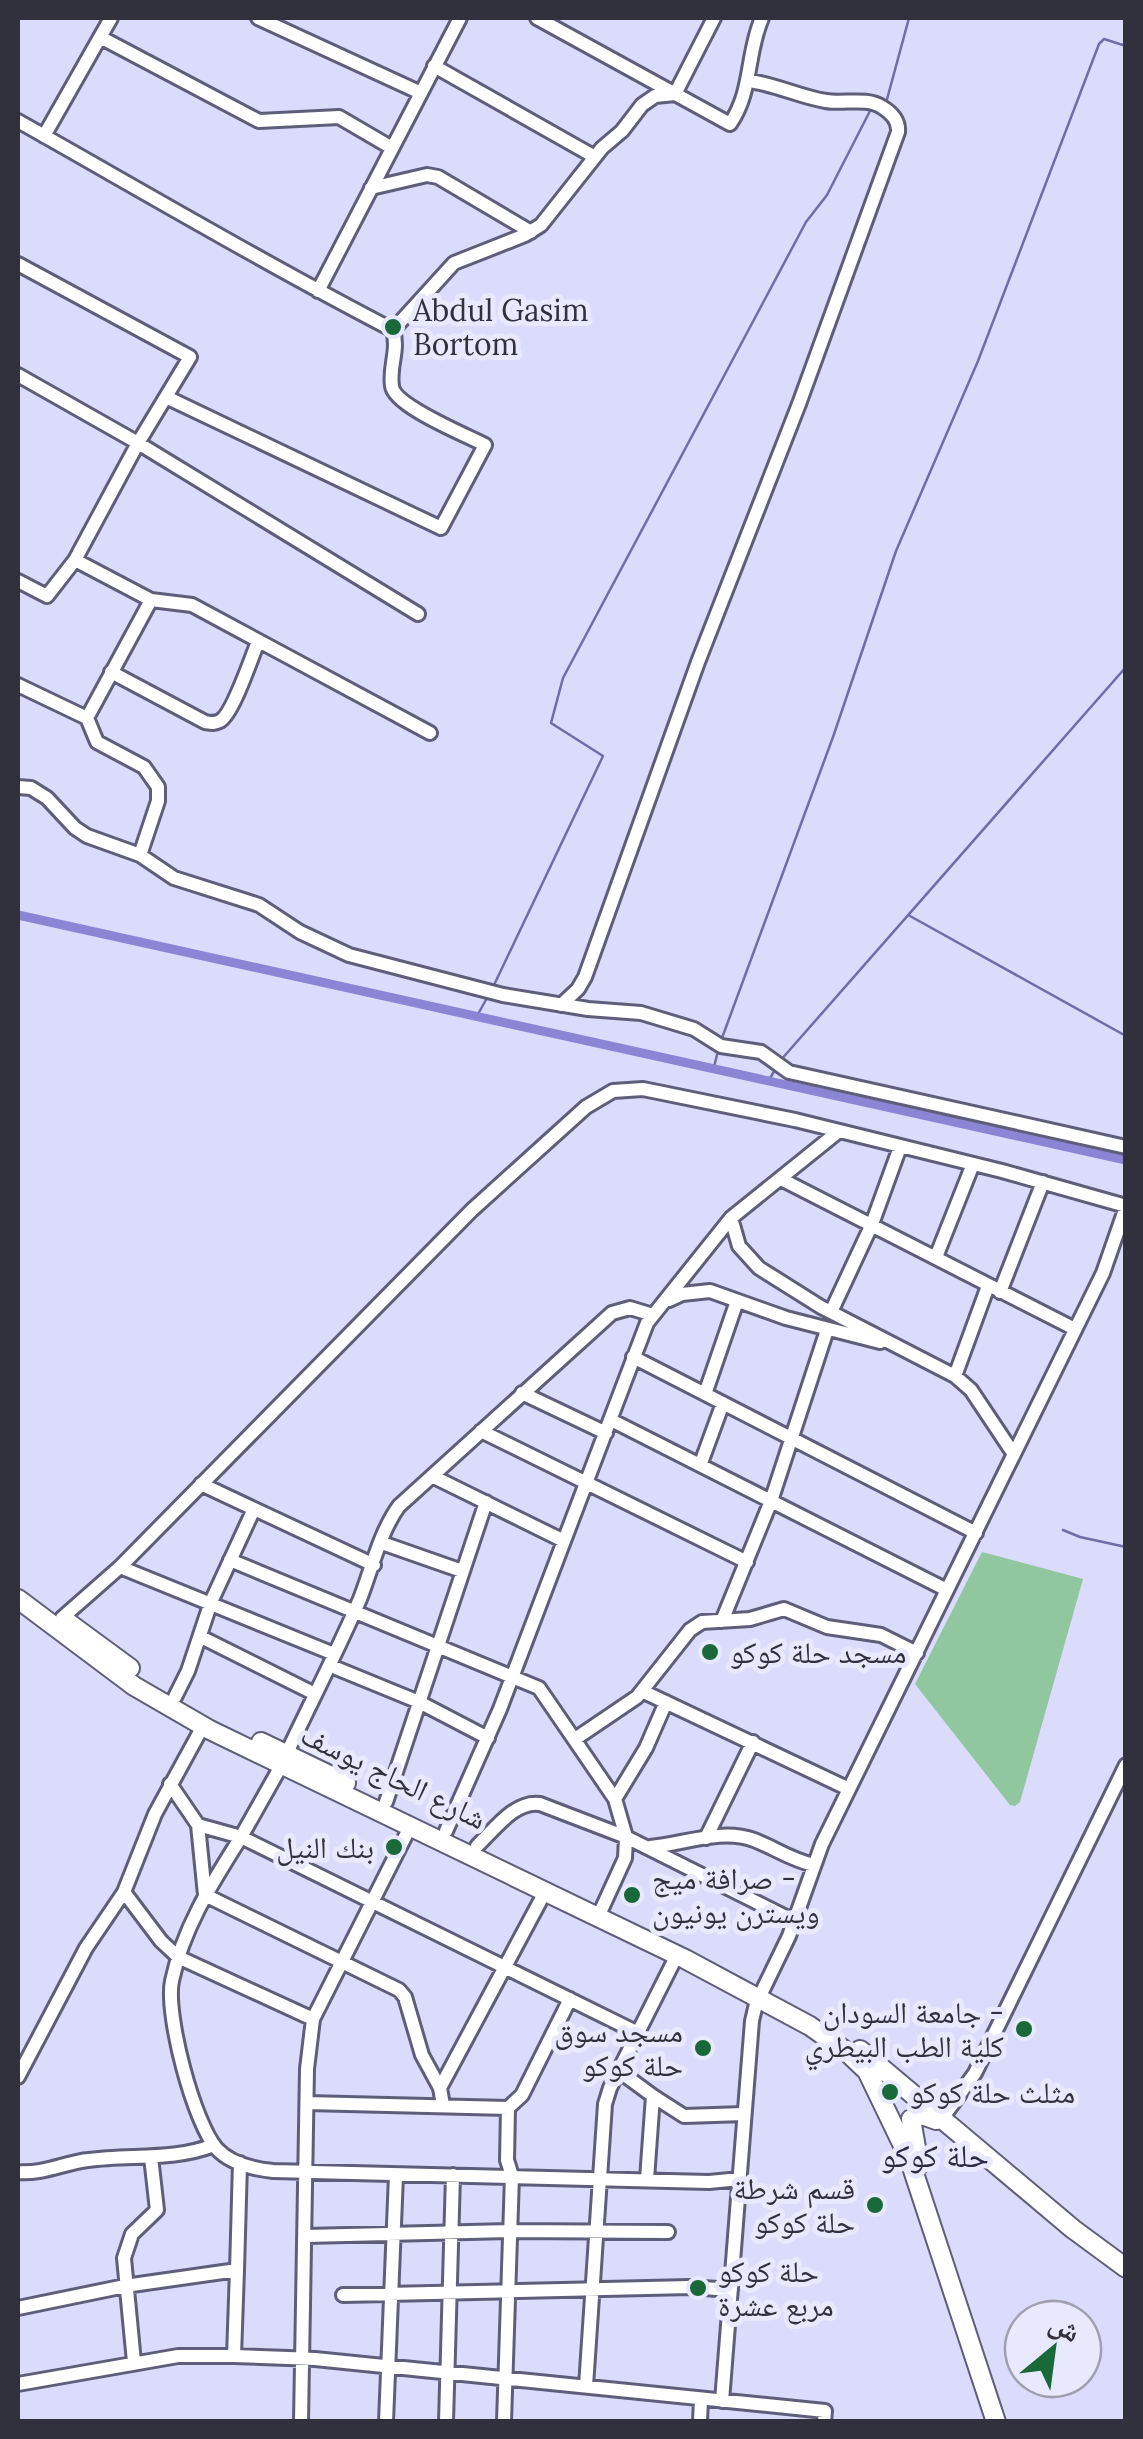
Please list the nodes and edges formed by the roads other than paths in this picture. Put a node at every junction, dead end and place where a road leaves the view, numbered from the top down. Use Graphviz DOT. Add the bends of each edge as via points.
graph roads {
  1 [pos="111,18"];
  2 [pos="258,18"];
  3 [pos="538,18"];
  4 [pos="714,18"];
  5 [pos="762,18"];
  6 [pos="455,19"];
  7 [pos="100,37"];
  8 [pos="434,66"];
  9 [pos="749,81"];
  10 [pos="421,93"];
  11 [pos="675,94"];
  12 [pos="18,121"];
  13 [pos="44,136"];
  14 [pos="392,148"];
  15 [pos="595,157"];
  16 [pos="372,188"];
  17 [pos="532,232"];
  18 [pos="18,264"];
  19 [pos="318,291"];
  20 [pos="393,330"];
  21 [pos="18,374"];
  22 [pos="166,397"];
  23 [pos="138,443"];
  24 [pos="75,560"];
  25 [pos="18,581"];
  26 [pos="150,600"];
  27 [pos="418,614"];
  28 [pos="258,642"];
  29 [pos="111,672"];
  30 [pos="18,685"];
  31 [pos="87,718"];
  32 [pos="430,733"];
  33 [pos="18,787"];
  34 [pos="140,855"];
  35 [pos="561,1005"];
  36 [pos="839,1131"];
  37 [pos="900,1147"];
  38 [pos="1126,1147"];
  39 [pos="973,1164"];
  40 [pos="780,1178"];
  41 [pos="1043,1182"];
  42 [pos="1126,1206"];
  43 [pos="731,1218"];
  44 [pos="872,1224"];
  45 [pos="936,1257"];
  46 [pos="994,1289"];
  47 [pos="737,1301"];
  48 [pos="831,1312"];
  49 [pos="654,1313"];
  50 [pos="1075,1329"];
  51 [pos="827,1330"];
  52 [pos="895,1345"];
  53 [pos="634,1357"];
  54 [pos="954,1376"];
  55 [pos="522,1394"];
  56 [pos="706,1394"];
  57 [pos="723,1403"];
  58 [pos="608,1426"];
  59 [pos="481,1431"];
  60 [pos="792,1437"];
  61 [pos="1013,1453"];
  62 [pos="701,1463"];
  63 [pos="434,1477"];
  64 [pos="201,1484"];
  65 [pos="586,1484"];
  66 [pos="771,1501"];
  67 [pos="486,1502"];
  68 [pos="253,1511"];
  69 [pos="976,1533"];
  70 [pos="564,1541"];
  71 [pos="382,1544"];
  72 [pos="230,1560"];
  73 [pos="747,1562"];
  74 [pos="374,1565"];
  75 [pos="120,1568"];
  76 [pos="462,1572"];
  77 [pos="18,1585"];
  78 [pos="948,1590"];
  79 [pos="18,1599"];
  80 [pos="211,1602"];
  81 [pos="354,1610"];
  82 [pos="62,1618"];
  83 [pos="722,1621"];
  84 [pos="201,1637"];
  85 [pos="437,1646"];
  86 [pos="917,1653"];
  87 [pos="332,1660"];
  88 [pos="513,1677"];
  89 [pos="642,1691"];
  90 [pos="315,1694"];
  91 [pos="174,1697"];
  92 [pos="419,1702"];
  93 [pos="666,1702"];
  94 [pos="203,1726"];
  95 [pos="488,1738"];
  96 [pos="575,1739"];
  97 [pos="753,1742"];
  98 [pos="284,1760"];
  99 [pos="1126,1765"];
  100 [pos="170,1784"];
  101 [pos="850,1789"];
  102 [pos="615,1798"];
  103 [pos="386,1802"];
  104 [pos="198,1825"];
  105 [pos="410,1827"];
  106 [pos="446,1831"];
  107 [pos="241,1837"];
  108 [pos="626,1837"];
  109 [pos="706,1838"];
  110 [pos="477,1846"];
  111 [pos="648,1848"];
  112 [pos="814,1865"];
  113 [pos="124,1892"];
  114 [pos="546,1892"];
  115 [pos="205,1895"];
  116 [pos="374,1902"];
  117 [pos="600,1912"];
  118 [pos="794,1920"];
  119 [pos="677,1955"];
  120 [pos="178,1957"];
  121 [pos="344,1961"];
  122 [pos="506,1968"];
  123 [pos="761,1992"];
  124 [pos="570,1999"];
  125 [pos="313,2019"];
  126 [pos="638,2033"];
  127 [pos="619,2070"];
  128 [pos="18,2077"];
  129 [pos="440,2088"];
  130 [pos="653,2096"];
  131 [pos="308,2103"];
  132 [pos="443,2106"];
  133 [pos="508,2108"];
  134 [pos="744,2114"];
  135 [pos="946,2124"];
  136 [pos="214,2145"];
  137 [pos="150,2158"];
  138 [pos="240,2163"];
  139 [pos="306,2171"];
  140 [pos="18,2172"];
  141 [pos="396,2175"];
  142 [pos="453,2176"];
  143 [pos="512,2176"];
  144 [pos="599,2179"];
  145 [pos="647,2179"];
  146 [pos="740,2179"];
  147 [pos="916,2179"];
  148 [pos="511,2231"];
  149 [pos="595,2231"];
  150 [pos="451,2232"];
  151 [pos="668,2232"];
  152 [pos="393,2234"];
  153 [pos="306,2236"];
  154 [pos="1126,2268"];
  155 [pos="237,2270"];
  156 [pos="125,2286"];
  157 [pos="591,2289"];
  158 [pos="732,2290"];
  159 [pos="391,2292"];
  160 [pos="509,2292"];
  161 [pos="450,2293"];
  162 [pos="342,2296"];
  163 [pos="18,2308"];
  164 [pos="234,2356"];
  165 [pos="303,2358"];
  166 [pos="134,2362"];
  167 [pos="389,2366"];
  168 [pos="447,2372"];
  169 [pos="505,2378"];
  170 [pos="18,2384"];
  171 [pos="586,2386"];
  172 [pos="701,2399"];
  173 [pos="722,2401"];
  174 [pos="300,2422"];
  175 [pos="386,2422"];
  176 [pos="446,2422"];
  177 [pos="504,2422"];
  178 [pos="700,2422"];
  179 [pos="824,2422"];
  180 [pos="996,2422"];
  1 -- 7 [label="street"];
  2 -- 10 [label="street"];
  3 -- 11 [label="street"];
  4 -- 11 [label="street"];
  5 -- 9 [label="street" via="751,44"];
  6 -- 8 [label="street"];
  7 -- 13 [label="street"];
  7 -- 14 [label="street" via="259,121 339,117"];
  8 -- 10 [label="street"];
  8 -- 15 [label="street"];
  9 -- 11 [label="street" via="730,124"];
  9 -- 35 [label="street" via="823,101 878,104 896,119 898,132 585,977"];
  10 -- 14 [label="street"];
  11 -- 15 [label="street" via="648,100"];
  12 -- 13 [label="street"];
  13 -- 19 [label="street"];
  14 -- 16 [label="street"];
  15 -- 17 [label="street"];
  16 -- 17 [label="street" via="438,177"];
  16 -- 19 [label="street"];
  17 -- 20 [label="street" via="454,262"];
  18 -- 22 [label="street" via="190,358"];
  19 -- 20 [label="street"];
  20 -- 22 [label="street" via="398,349 392,387 400,401 485,445 440,528"];
  21 -- 23 [label="street"];
  22 -- 23 [label="street"];
  23 -- 24 [label="street"];
  23 -- 27 [label="street"];
  24 -- 25 [label="street" via="47,596"];
  24 -- 26 [label="street"];
  26 -- 28 [label="street" via="192,606"];
  26 -- 29 [label="street"];
  28 -- 29 [label="street" via="231,708 214,723"];
  28 -- 32 [label="street"];
  29 -- 31 [label="street"];
  30 -- 31 [label="street"];
  31 -- 34 [label="street" via="97,742 144,767 158,787"];
  33 -- 34 [label="street" via="47,798 88,836"];
  34 -- 35 [label="street" via="174,878 259,905 349,956"];
  35 -- 38 [label="street" via="641,1014 694,1029 721,1046 767,1054 789,1072"];
  36 -- 37 [label="street"];
  36 -- 40 [label="street"];
  36 -- 64 [label="street" via="643,1089 604,1094 472,1210"];
  37 -- 39 [label="street"];
  37 -- 44 [label="street"];
  39 -- 41 [label="street"];
  39 -- 45 [label="street"];
  40 -- 43 [label="street"];
  40 -- 44 [label="street"];
  41 -- 42 [label="street"];
  41 -- 46 [label="street"];
  42 -- 50 [label="street"];
  43 -- 48 [label="street" via="746,1256"];
  43 -- 49 [label="street"];
  44 -- 45 [label="street"];
  44 -- 48 [label="street"];
  45 -- 46 [label="street"];
  46 -- 50 [label="street"];
  46 -- 54 [label="street"];
  47 -- 49 [label="street" via="697,1291"];
  47 -- 51 [label="street"];
  47 -- 56 [label="street"];
  48 -- 52 [label="street"];
  49 -- 53 [label="street"];
  49 -- 55 [label="street" via="612,1313"];
  50 -- 61 [label="street"];
  51 -- 52 [label="street"];
  51 -- 60 [label="street"];
  52 -- 54 [label="street"];
  53 -- 56 [label="street"];
  53 -- 58 [label="street"];
  54 -- 61 [label="street"];
  55 -- 58 [label="street"];
  55 -- 59 [label="street"];
  56 -- 57 [label="street"];
  57 -- 60 [label="street"];
  57 -- 62 [label="street"];
  58 -- 62 [label="street"];
  58 -- 65 [label="street"];
  59 -- 63 [label="street"];
  59 -- 65 [label="street"];
  60 -- 66 [label="street"];
  60 -- 69 [label="street"];
  61 -- 69 [label="street"];
  62 -- 66 [label="street"];
  63 -- 67 [label="street"];
  63 -- 71 [label="street" via="399,1506"];
  64 -- 68 [label="street"];
  64 -- 75 [label="street"];
  65 -- 70 [label="street"];
  65 -- 73 [label="street"];
  66 -- 73 [label="street"];
  66 -- 78 [label="street"];
  67 -- 70 [label="street"];
  67 -- 76 [label="street"];
  68 -- 72 [label="street"];
  68 -- 74 [label="street"];
  69 -- 78 [label="street"];
  70 -- 88 [label="street"];
  71 -- 74 [label="street"];
  71 -- 76 [label="street"];
  72 -- 80 [label="street"];
  72 -- 81 [label="street"];
  73 -- 83 [label="street"];
  74 -- 81 [label="street"];
  75 -- 80 [label="street"];
  75 -- 82 [label="street"];
  76 -- 85 [label="street"];
  77 -- 82 [label="main road, شارع الحاج يوسف"];
  78 -- 86 [label="street"];
  79 -- 94 [label="main road, شارع الحاج يوسف" via="134,1686"];
  80 -- 84 [label="street"];
  80 -- 87 [label="street"];
  81 -- 85 [label="street"];
  81 -- 87 [label="street"];
  82 -- 91 [label="main road, شارع الحاج يوسف"];
  83 -- 86 [label="street" via="784,1609 826,1627 880,1635"];
  83 -- 89 [label="street" via="696,1624"];
  84 -- 90 [label="street"];
  84 -- 91 [label="street"];
  85 -- 88 [label="street"];
  85 -- 92 [label="street"];
  86 -- 101 [label="street"];
  87 -- 90 [label="street"];
  87 -- 92 [label="street"];
  88 -- 95 [label="street"];
  88 -- 96 [label="street" via="539,1688"];
  89 -- 93 [label="street"];
  89 -- 96 [label="street"];
  90 -- 98 [label="street"];
  91 -- 98 [label="main road, شارع الحاج يوسف"];
  92 -- 95 [label="street"];
  92 -- 103 [label="street"];
  93 -- 97 [label="street"];
  93 -- 102 [label="street"];
  94 -- 98 [label="main road, شارع الحاج يوسف"];
  94 -- 100 [label="street"];
  95 -- 106 [label="street"];
  96 -- 102 [label="street"];
  97 -- 101 [label="street"];
  97 -- 109 [label="street"];
  98 -- 103 [label="main road, شارع الحاج يوسف"];
  98 -- 105 [label="main road, شارع الحاج يوسف"];
  98 -- 107 [label="street"];
  99 -- 135 [label="street"];
  100 -- 104 [label="street"];
  100 -- 113 [label="street"];
  101 -- 112 [label="street"];
  102 -- 108 [label="street"];
  103 -- 106 [label="main road, شارع الحاج يوسف"];
  104 -- 107 [label="street"];
  104 -- 115 [label="street"];
  105 -- 114 [label="main road, شارع الحاج يوسف"];
  105 -- 116 [label="street"];
  106 -- 110 [label="main road, شارع الحاج يوسف"];
  107 -- 115 [label="street"];
  107 -- 116 [label="street"];
  108 -- 110 [label="street" via="532,1802"];
  108 -- 111 [label="street"];
  108 -- 117 [label="street" via="625,1858"];
  109 -- 111 [label="street"];
  109 -- 112 [label="street" via="754,1840"];
  110 -- 117 [label="main road, شارع الحاج يوسف"];
  111 -- 118 [label="street"];
  112 -- 118 [label="street"];
  113 -- 120 [label="street"];
  113 -- 128 [label="street" via="86,1948"];
  114 -- 117 [label="main road, شارع الحاج يوسف"];
  114 -- 122 [label="street"];
  115 -- 120 [label="street"];
  115 -- 121 [label="street"];
  116 -- 121 [label="street"];
  116 -- 122 [label="street"];
  117 -- 119 [label="main road, شارع الحاج يوسف"];
  117 -- 123 [label="main road, شارع الحاج يوسف"];
  118 -- 123 [label="street"];
  119 -- 123 [label="main road, شارع الحاج يوسف"];
  119 -- 126 [label="street"];
  120 -- 125 [label="street"];
  120 -- 136 [label="street" via="172,2017"];
  121 -- 125 [label="street"];
  121 -- 129 [label="street" via="405,1997 422,2056"];
  122 -- 124 [label="street"];
  122 -- 129 [label="street"];
  123 -- 134 [label="street"];
  123 -- 135 [label="main road" via="834,2030"];
  123 -- 147 [label="main road" via="867,2071"];
  124 -- 126 [label="street"];
  124 -- 133 [label="street" via="522,2095"];
  125 -- 131 [label="street"];
  126 -- 127 [label="street"];
  127 -- 130 [label="street"];
  127 -- 144 [label="street" via="605,2104"];
  129 -- 132 [label="street"];
  130 -- 134 [label="street" via="684,2116"];
  130 -- 145 [label="street"];
  131 -- 132 [label="street"];
  131 -- 139 [label="street"];
  132 -- 133 [label="street"];
  133 -- 143 [label="street"];
  134 -- 146 [label="street"];
  135 -- 147 [label="main road" via="922,2115 912,2119"];
  135 -- 154 [label="main road"];
  136 -- 137 [label="street"];
  136 -- 138 [label="street"];
  137 -- 140 [label="street"];
  137 -- 156 [label="street" via="159,2204 126,2248"];
  138 -- 139 [label="street"];
  138 -- 155 [label="street"];
  139 -- 141 [label="street"];
  139 -- 153 [label="street"];
  141 -- 142 [label="street"];
  141 -- 152 [label="street"];
  142 -- 143 [label="street"];
  142 -- 150 [label="street"];
  143 -- 144 [label="street"];
  143 -- 148 [label="street"];
  144 -- 145 [label="street"];
  144 -- 149 [label="street"];
  145 -- 146 [label="street"];
  146 -- 158 [label="street"];
  147 -- 180 [label="main road"];
  148 -- 149 [label="street"];
  148 -- 150 [label="street"];
  148 -- 160 [label="street"];
  149 -- 151 [label="street"];
  149 -- 157 [label="street"];
  150 -- 152 [label="street"];
  150 -- 161 [label="street"];
  152 -- 153 [label="street"];
  152 -- 159 [label="street"];
  153 -- 165 [label="street"];
  155 -- 156 [label="street"];
  155 -- 164 [label="street"];
  156 -- 163 [label="street"];
  156 -- 166 [label="street"];
  157 -- 158 [label="street"];
  157 -- 160 [label="street"];
  157 -- 171 [label="street"];
  158 -- 173 [label="street"];
  159 -- 161 [label="street"];
  159 -- 162 [label="street"];
  159 -- 167 [label="street"];
  160 -- 161 [label="street"];
  160 -- 169 [label="street"];
  161 -- 168 [label="street"];
  164 -- 165 [label="street"];
  164 -- 166 [label="street"];
  165 -- 167 [label="street"];
  165 -- 174 [label="street"];
  166 -- 170 [label="street"];
  167 -- 168 [label="street"];
  167 -- 175 [label="street"];
  168 -- 169 [label="street"];
  168 -- 176 [label="street"];
  169 -- 171 [label="street"];
  169 -- 177 [label="street"];
  171 -- 172 [label="street"];
  172 -- 173 [label="street"];
  172 -- 178 [label="street"];
  173 -- 179 [label="street" via="825,2410"];
}
